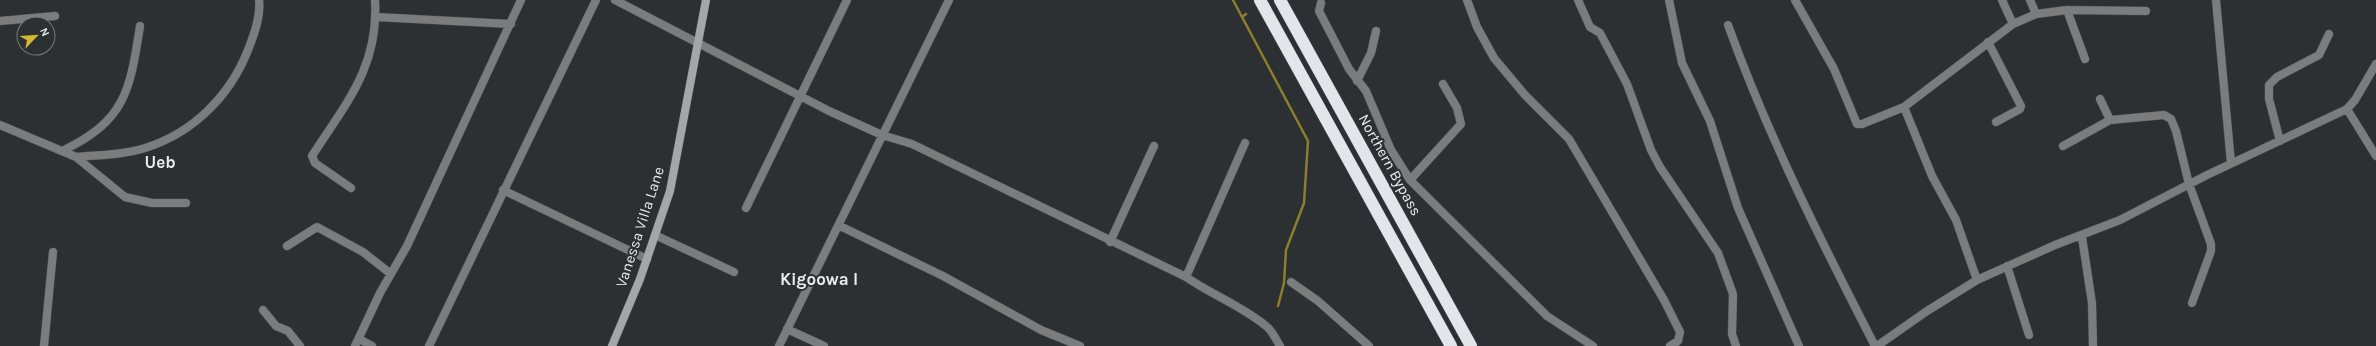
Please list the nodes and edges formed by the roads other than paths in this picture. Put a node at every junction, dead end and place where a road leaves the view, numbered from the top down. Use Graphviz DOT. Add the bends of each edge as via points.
graph roads {
  1 [pos="259,0"];
  2 [pos="375,0"];
  3 [pos="521,0"];
  4 [pos="596,0"];
  5 [pos="615,0"];
  6 [pos="706,0"];
  7 [pos="847,0"];
  8 [pos="949,0"];
  9 [pos="1260,0"];
  10 [pos="1280,0"];
  11 [pos="1467,0"];
  12 [pos="1578,0"];
  13 [pos="1669,0"];
  14 [pos="1795,0"];
  15 [pos="2002,0"];
  16 [pos="2030,0"];
  17 [pos="2216,0"];
  18 [pos="1321,3"];
  19 [pos="2067,10"];
  20 [pos="2146,11"];
  21 [pos="2036,14"];
  22 [pos="376,17"];
  23 [pos="16,20"];
  24 [pos="0,21"];
  25 [pos="511,24"];
  26 [pos="2013,24"];
  27 [pos="1728,25"];
  28 [pos="140,26"];
  29 [pos="1376,32"];
  30 [pos="2329,34"];
  31 [pos="1988,42"];
  32 [pos="699,44"];
  33 [pos="2085,59"];
  34 [pos="2376,64"];
  35 [pos="1357,81"];
  36 [pos="1443,84"];
  37 [pos="799,95"];
  38 [pos="2100,99"];
  39 [pos="1904,107"];
  40 [pos="2347,109"];
  41 [pos="2110,120"];
  42 [pos="1996,122"];
  43 [pos="0,125"];
  44 [pos="882,135"];
  45 [pos="2280,141"];
  46 [pos="1245,142"];
  47 [pos="1154,146"];
  48 [pos="2063,146"];
  49 [pos="64,150"];
  50 [pos="2376,156"];
  51 [pos="76,157"];
  52 [pos="2231,163"];
  53 [pos="1410,180"];
  54 [pos="2189,184"];
  55 [pos="351,188"];
  56 [pos="503,190"];
  57 [pos="186,203"];
  58 [pos="746,208"];
  59 [pos="840,226"];
  60 [pos="655,235"];
  61 [pos="2082,236"];
  62 [pos="1110,242"];
  63 [pos="287,246"];
  64 [pos="53,252"];
  65 [pos="647,258"];
  66 [pos="2007,266"];
  67 [pos="734,272"];
  68 [pos="391,274"];
  69 [pos="1186,277"];
  70 [pos="1977,280"];
  71 [pos="1291,282"];
  72 [pos="2192,302"];
  73 [pos="263,310"];
  74 [pos="787,329"];
  75 [pos="2030,335"];
  76 [pos="357,342"];
  77 [pos="44,346"];
  78 [pos="300,346"];
  79 [pos="372,346"];
  80 [pos="429,346"];
  81 [pos="612,346"];
  82 [pos="779,346"];
  83 [pos="824,346"];
  84 [pos="1080,346"];
  85 [pos="1280,346"];
  86 [pos="1369,346"];
  87 [pos="1451,346"];
  88 [pos="1471,346"];
  89 [pos="1593,346"];
  90 [pos="1670,346"];
  91 [pos="1736,346"];
  92 [pos="1799,346"];
  93 [pos="1876,346"];
  94 [pos="2093,346"];
  1 -- 51 [label="street" via="260,11 244,61 227,90 204,116 165,140 144,148"];
  2 -- 22 [label="street"];
  3 -- 25 [label="street"];
  4 -- 56 [label="street"];
  5 -- 32 [label="street"];
  6 -- 32 [label="street, Vanessa Villa Lane"];
  7 -- 37 [label="street"];
  8 -- 44 [label="street"];
  9 -- 87 [label="highway"];
  10 -- 88 [label="highway, Northern Bypass"];
  11 -- 90 [label="street" via="1477,27 1494,58 1525,96 1569,139 1664,300 1680,332 1678,341"];
  12 -- 91 [label="street" via="1590,27 1600,33 1627,84 1651,150 1660,167 1718,253 1733,294 1732,334"];
  13 -- 92 [label="street" via="1682,63 1710,120 1738,208"];
  14 -- 39 [label="street" via="1834,69 1857,124"];
  15 -- 26 [label="street"];
  16 -- 21 [label="street"];
  17 -- 52 [label="street"];
  18 -- 35 [label="street" via="1319,11"];
  19 -- 20 [label="street"];
  19 -- 21 [label="street"];
  19 -- 33 [label="street"];
  21 -- 26 [label="street"];
  22 -- 25 [label="street"];
  22 -- 55 [label="street" via="374,39 366,65 353,93 312,156 315,162"];
  23 -- 24 [label="street"];
  25 -- 68 [label="street" via="407,246"];
  26 -- 31 [label="street"];
  27 -- 93 [label="street" via="1747,78 1795,189"];
  28 -- 49 [label="street" via="133,67 120,105 106,124 94,134"];
  29 -- 35 [label="street" via="1371,52"];
  30 -- 45 [label="street" via="2319,55 2277,77 2269,85 2269,99"];
  31 -- 39 [label="street"];
  31 -- 42 [label="street" via="2021,106"];
  32 -- 37 [label="street"];
  32 -- 60 [label="street, Vanessa Villa Lane" via="670,190"];
  34 -- 40 [label="street"];
  35 -- 53 [label="street" via="1366,92 1391,150"];
  36 -- 53 [label="street" via="1457,108 1461,124"];
  37 -- 44 [label="street"];
  37 -- 58 [label="street"];
  38 -- 41 [label="street"];
  39 -- 70 [label="street" via="1929,169 1956,220"];
  40 -- 45 [label="street"];
  40 -- 50 [label="street"];
  41 -- 48 [label="street"];
  41 -- 54 [label="street" via="2164,115 2171,119"];
  43 -- 49 [label="street"];
  44 -- 59 [label="street"];
  44 -- 62 [label="street" via="899,139 943,158"];
  45 -- 52 [label="street"];
  46 -- 69 [label="street"];
  47 -- 62 [label="street"];
  49 -- 51 [label="street"];
  51 -- 57 [label="street" via="125,197 152,203"];
  52 -- 54 [label="street"];
  53 -- 89 [label="street" via="1547,316"];
  54 -- 61 [label="street" via="2120,220"];
  54 -- 72 [label="street" via="2211,244 2211,251"];
  56 -- 65 [label="street"];
  56 -- 80 [label="street"];
  59 -- 74 [label="street"];
  59 -- 84 [label="street" via="942,276 1041,330"];
  60 -- 65 [label="street, Vanessa Villa Lane"];
  60 -- 67 [label="street"];
  61 -- 66 [label="street"];
  61 -- 94 [label="street" via="2092,303"];
  62 -- 69 [label="street"];
  63 -- 68 [label="street" via="317,227 363,252"];
  64 -- 77 [label="street"];
  65 -- 81 [label="street, Vanessa Villa Lane"];
  66 -- 70 [label="street"];
  66 -- 75 [label="street"];
  68 -- 76 [label="street"];
  69 -- 85 [label="street" via="1268,326"];
  70 -- 93 [label="street"];
  71 -- 86 [label="street" via="1318,301"];
  73 -- 78 [label="street" via="276,326 288,331"];
  74 -- 82 [label="street"];
  74 -- 83 [label="street"];
  76 -- 79 [label="street"];
}
